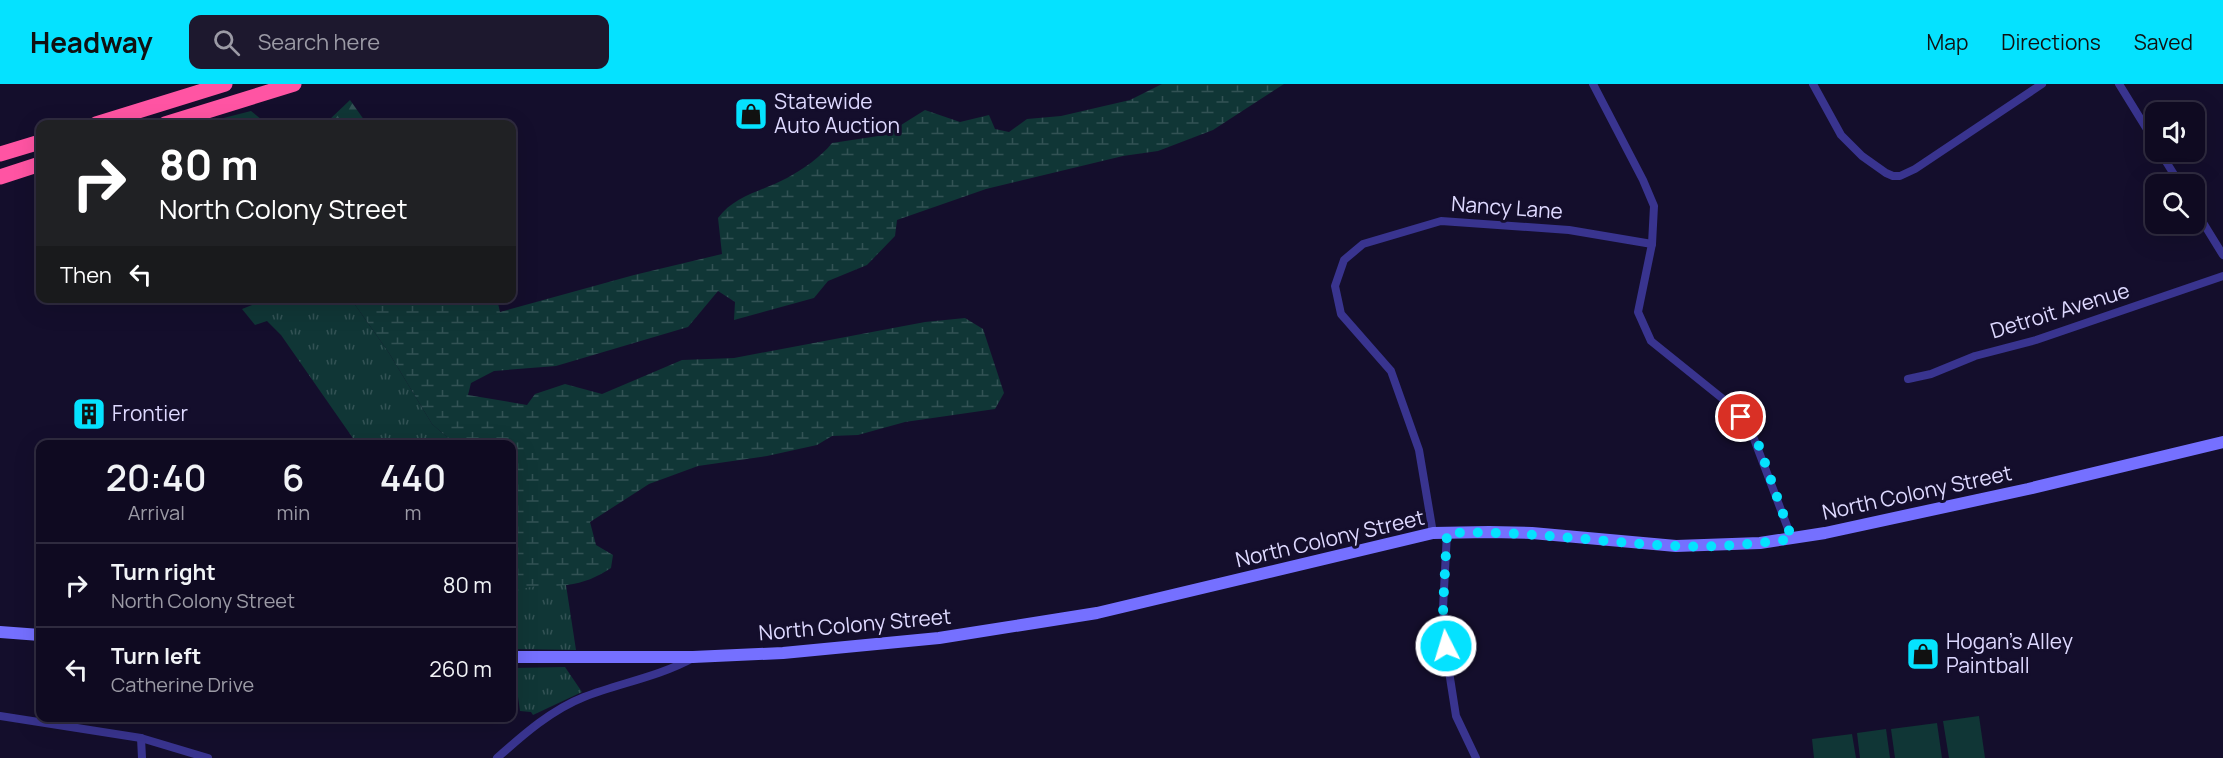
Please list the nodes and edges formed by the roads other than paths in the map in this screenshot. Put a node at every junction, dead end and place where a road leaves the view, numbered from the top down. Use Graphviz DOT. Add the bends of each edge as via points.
graph roads {
  1 [pos="225,84"];
  2 [pos="294,84"];
  3 [pos="1593,84"];
  4 [pos="1813,84"];
  5 [pos="2042,84"];
  6 [pos="2119,84"];
  7 [pos="109,120"];
  8 [pos="178,120"];
  9 [pos="2145,126"];
  10 [pos="36,143"];
  11 [pos="0,154"];
  12 [pos="36,165"];
  13 [pos="0,177"];
  14 [pos="2205,226"];
  15 [pos="1652,244"];
  16 [pos="2223,255"];
  17 [pos="2223,276"];
  18 [pos="1908,379"];
  19 [pos="2223,442"];
  20 [pos="1433,533"];
  21 [pos="1447,533"];
  22 [pos="1792,539"];
  23 [pos="0,632"];
  24 [pos="36,635"];
  25 [pos="516,657"];
  26 [pos="693,657"];
  27 [pos="0,716"];
  28 [pos="36,722"];
  29 [pos="38,722"];
  30 [pos="141,738"];
  31 [pos="142,758"];
  32 [pos="208,758"];
  33 [pos="497,758"];
  34 [pos="1476,758"];
  1 -- 7 [label="highway"];
  2 -- 8 [label="highway"];
  3 -- 15 [label="street" via="1654,206"];
  4 -- 5 [label="street" via="1850,146 1886,173 1900,176"];
  6 -- 9 [label="street"];
  10 -- 11 [label="highway"];
  12 -- 13 [label="highway"];
  14 -- 16 [label="street"];
  15 -- 20 [label="street, Nancy Lane" via="1569,230 1441,221 1363,244 1344,260 1335,286 1341,314 1391,371 1419,450"];
  15 -- 22 [label="street" via="1638,312 1651,342 1728,403 1752,431"];
  17 -- 18 [label="street, Detroit Avenue"];
  19 -- 22 [label="main road, North Colony Street" via="2028,489"];
  20 -- 21 [label="main road, North Colony Street"];
  20 -- 26 [label="main road, North Colony Street" via="1097,614 939,638"];
  21 -- 22 [label="main road, North Colony Street" via="1532,533 1676,546"];
  21 -- 34 [label="street" via="1443,608 1448,665 1456,716"];
  23 -- 24 [label="main road"];
  25 -- 26 [label="main road, North Colony Street"];
  26 -- 33 [label="street" via="670,670 584,698 558,711"];
  27 -- 28 [label="street"];
  29 -- 30 [label="street"];
  30 -- 31 [label="street"];
  30 -- 32 [label="street"];
}
